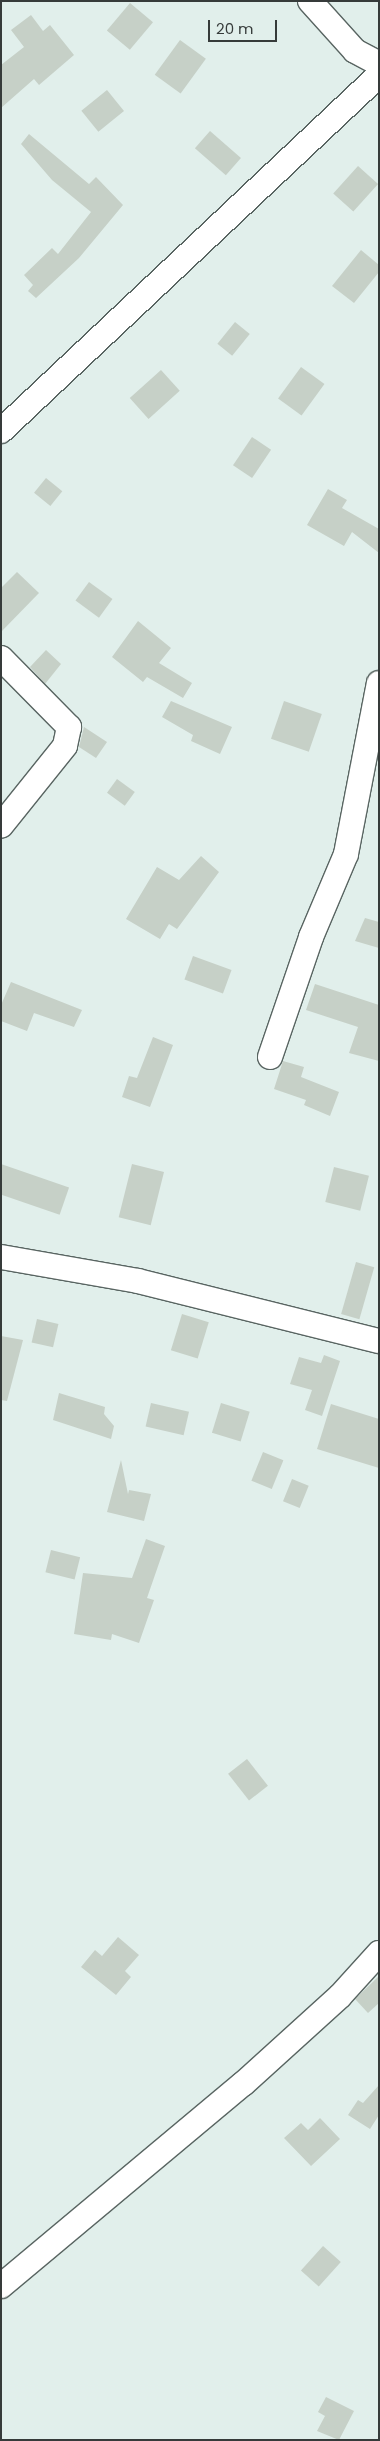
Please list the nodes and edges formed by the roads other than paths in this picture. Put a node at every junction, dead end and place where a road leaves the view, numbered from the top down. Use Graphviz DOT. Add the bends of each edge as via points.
graph roads {
  1 [pos="310,1"];
  2 [pos="379,64"];
  3 [pos="379,75"];
  4 [pos="1,431"];
  5 [pos="1,658"];
  6 [pos="379,683"];
  7 [pos="1,826"];
  8 [pos="270,1057"];
  9 [pos="1,1257"];
  10 [pos="379,1341"];
  11 [pos="379,1953"];
  12 [pos="1,2286"];
  1 -- 2 [label="street" via="355,51"];
  3 -- 4 [label="street"];
  5 -- 7 [label="street" via="69,727 65,746"];
  6 -- 8 [label="street" via="346,854 311,937"];
  9 -- 10 [label="street" via="138,1281"];
  11 -- 12 [label="street" via="340,1996 243,2084"];
}
